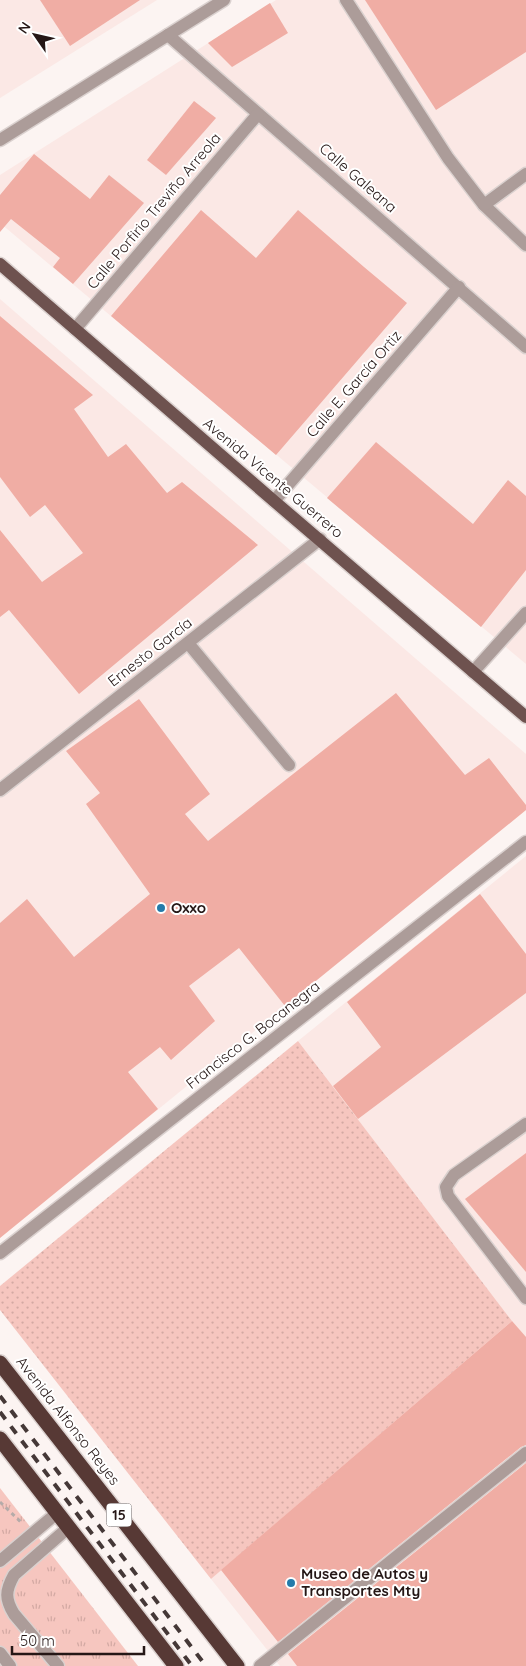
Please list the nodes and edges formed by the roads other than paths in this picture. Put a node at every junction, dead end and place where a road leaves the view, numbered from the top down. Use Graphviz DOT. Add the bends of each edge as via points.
graph roads {
  1 [pos="224,0"];
  2 [pos="346,0"];
  3 [pos="168,35"];
  4 [pos="258,114"];
  5 [pos="0,140"];
  6 [pos="526,174"];
  7 [pos="484,205"];
  8 [pos="526,245"];
  9 [pos="0,264"];
  10 [pos="459,288"];
  11 [pos="75,330"];
  12 [pos="526,347"];
  13 [pos="274,501"];
  14 [pos="320,539"];
  15 [pos="526,613"];
  16 [pos="188,643"];
  17 [pos="473,672"];
  18 [pos="526,717"];
  19 [pos="289,765"];
  20 [pos="0,790"];
  21 [pos="526,842"];
  22 [pos="526,1124"];
  23 [pos="0,1254"];
  24 [pos="526,1298"];
  25 [pos="0,1363"];
  26 [pos="0,1440"];
  27 [pos="526,1453"];
  28 [pos="57,1512"];
  29 [pos="69,1527"];
  30 [pos="0,1560"];
  31 [pos="0,1653"];
  32 [pos="10,1666"];
  33 [pos="58,1666"];
  34 [pos="176,1666"];
  35 [pos="237,1666"];
  36 [pos="260,1666"];
  1 -- 3 [label="street"];
  2 -- 7 [label="street" via="448,158"];
  3 -- 4 [label="street, Calle Galeana"];
  3 -- 5 [label="street"];
  4 -- 10 [label="street, Calle Galeana"];
  4 -- 11 [label="street, Calle Porfirio Treviño Arreola"];
  6 -- 7 [label="street"];
  7 -- 8 [label="street"];
  9 -- 11 [label="main road, Avenida Vicente Guerrero"];
  10 -- 12 [label="street, Calle Galeana"];
  10 -- 13 [label="street, Calle E. García Ortiz"];
  11 -- 13 [label="main road, Avenida Vicente Guerrero"];
  13 -- 14 [label="main road, Avenida Vicente Guerrero"];
  14 -- 16 [label="street, Ernesto García"];
  14 -- 17 [label="main road, Avenida Vicente Guerrero"];
  15 -- 17 [label="street"];
  16 -- 19 [label="street"];
  16 -- 20 [label="street, Ernesto García"];
  17 -- 18 [label="main road, Avenida Vicente Guerrero"];
  21 -- 23 [label="street, Francisco G. Bocanegra"];
  22 -- 24 [label="street" via="454,1176 446,1187 448,1196"];
  25 -- 35 [label="highway, Avenida Alfonso Reyes / 15"];
  26 -- 28 [label="highway"];
  27 -- 36 [label="street"];
  28 -- 29 [label="highway"];
  28 -- 30 [label="street"];
  29 -- 33 [label="street" via="14,1575 8,1586 9,1605 14,1614"];
  29 -- 34 [label="highway"];
  31 -- 32 [label="street"];
}
